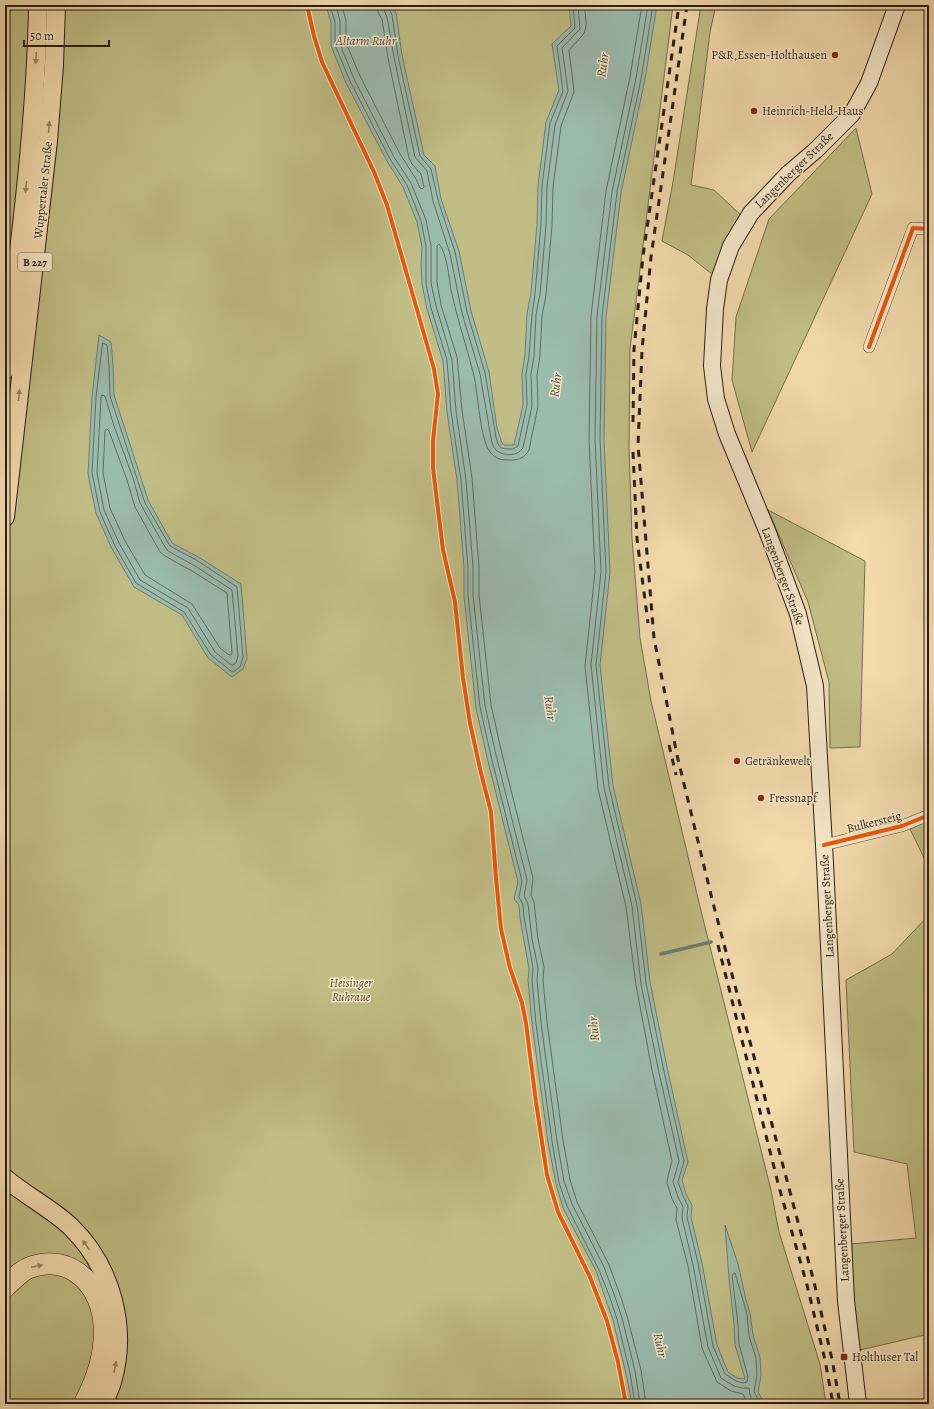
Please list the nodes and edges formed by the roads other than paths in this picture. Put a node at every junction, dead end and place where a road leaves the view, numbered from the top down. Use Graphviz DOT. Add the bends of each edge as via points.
graph roads {
  1 [pos="38,5"];
  2 [pos="56,5"];
  3 [pos="897,5"];
  4 [pos="929,228"];
  5 [pos="869,347"];
  6 [pos="5,370"];
  7 [pos="5,518"];
  8 [pos="929,815"];
  9 [pos="824,845"];
  10 [pos="5,1178"];
  11 [pos="5,1287"];
  12 [pos="84,1404"];
  13 [pos="103,1404"];
  14 [pos="858,1404"];
  1 -- 6 [label="main road, Wuppertaler Straße / B 227, one-way" via="30,150"];
  7 -- 2 [label="main road, Wuppertaler Straße / B 227, one-way" via="48,141"];
  3 -- 9 [label="main road, Langenberger Straße" via="870,83 852,114 751,213 731,246 720,280 715,309 712,366 716,399 727,434 798,614 815,686"];
  4 -- 5 [label="street" via="913,228"];
  8 -- 9 [label="street, Bulkersteig" via="902,826"];
  9 -- 14 [label="main road, Langenberger Straße" via="846,1302"];
  13 -- 10 [label="main road, one-way" via="112,1382 119,1336 109,1283 86,1243 71,1227"];
  11 -- 12 [label="highway, one-way" via="31,1267 45,1264 67,1267 91,1284 102,1307 104,1339 98,1374"];
}
